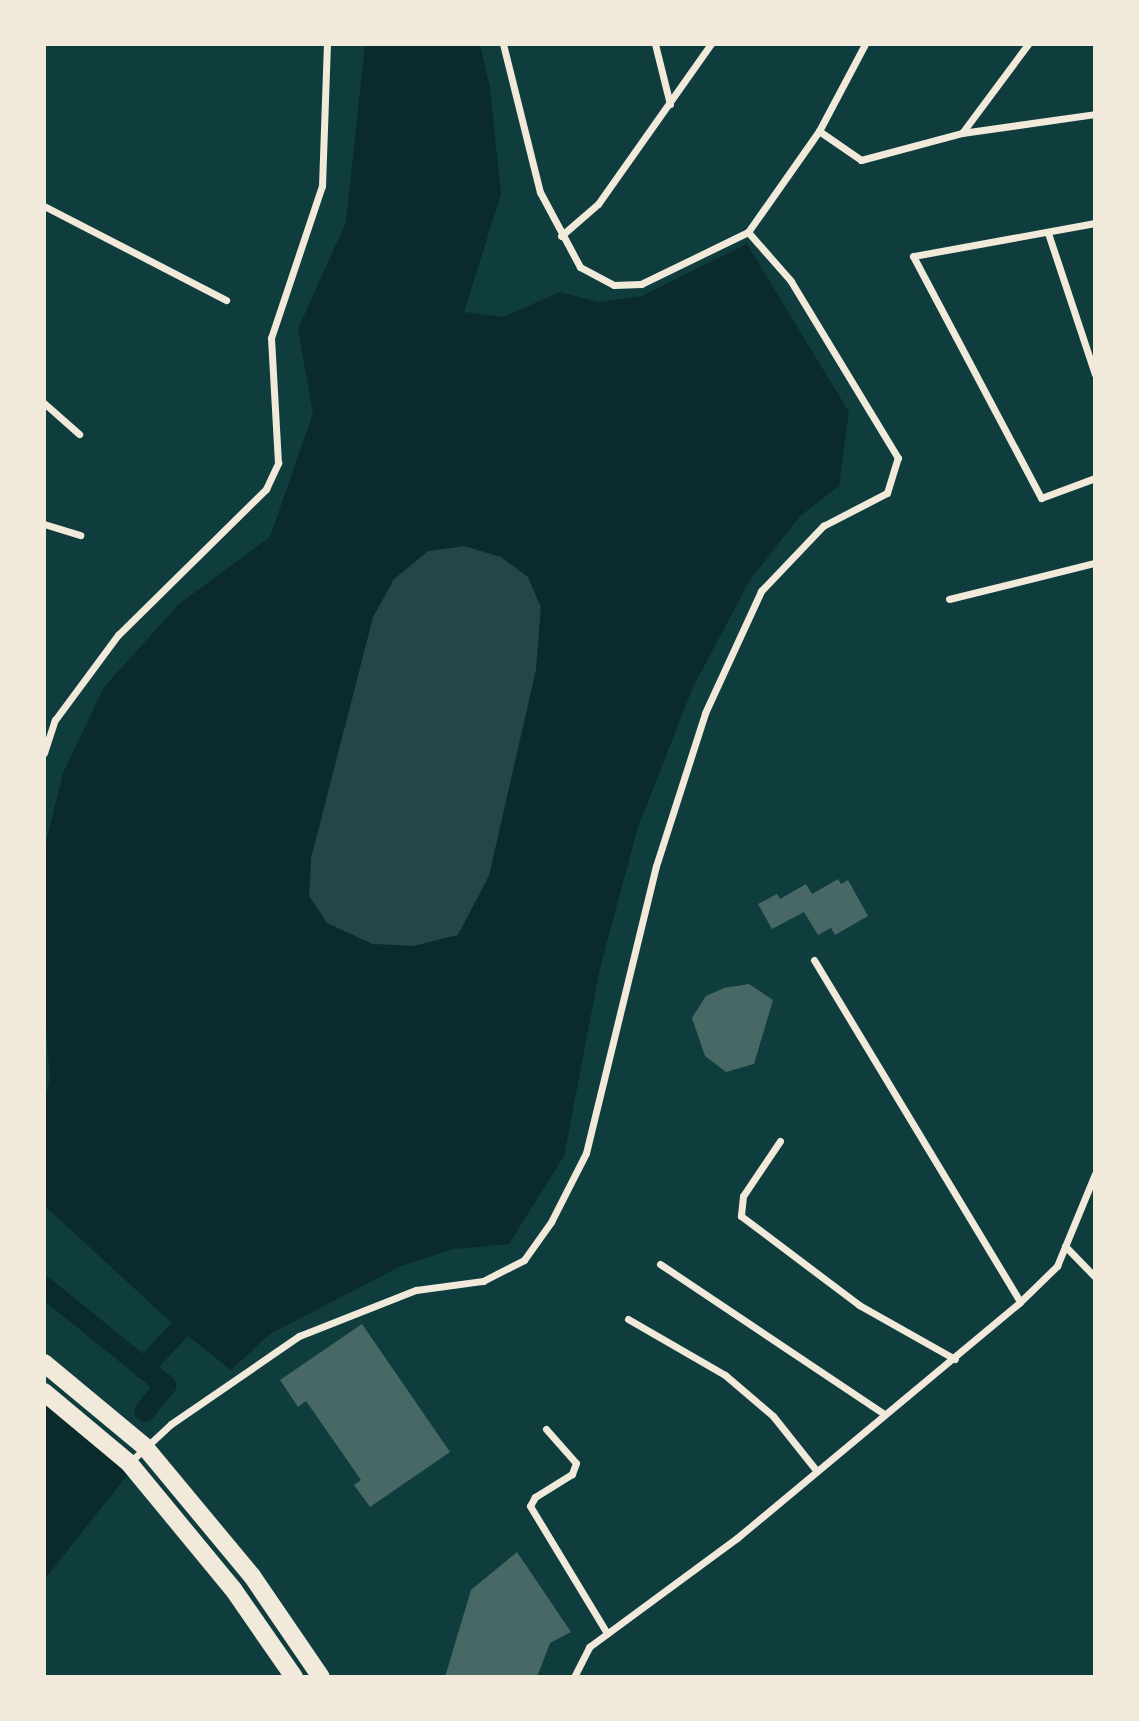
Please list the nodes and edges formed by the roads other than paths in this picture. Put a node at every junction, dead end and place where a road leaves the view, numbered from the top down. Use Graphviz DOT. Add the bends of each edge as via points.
graph roads {
  1 [pos="327,44"];
  2 [pos="503,44"];
  3 [pos="655,44"];
  4 [pos="711,44"];
  5 [pos="864,44"];
  6 [pos="1028,44"];
  7 [pos="670,104"];
  8 [pos="1095,114"];
  9 [pos="820,131"];
  10 [pos="962,133"];
  11 [pos="44,206"];
  12 [pos="1095,223"];
  13 [pos="748,232"];
  14 [pos="1048,233"];
  15 [pos="561,236"];
  16 [pos="226,300"];
  17 [pos="1095,374"];
  18 [pos="44,403"];
  19 [pos="79,434"];
  20 [pos="1095,478"];
  21 [pos="44,524"];
  22 [pos="80,535"];
  23 [pos="1095,564"];
  24 [pos="949,599"];
  25 [pos="44,753"];
  26 [pos="814,960"];
  27 [pos="780,1141"];
  28 [pos="1095,1174"];
  29 [pos="1065,1246"];
  30 [pos="660,1264"];
  31 [pos="1095,1277"];
  32 [pos="1020,1302"];
  33 [pos="628,1319"];
  34 [pos="955,1359"];
  35 [pos="44,1363"];
  36 [pos="44,1392"];
  37 [pos="884,1414"];
  38 [pos="547,1429"];
  39 [pos="144,1446"];
  40 [pos="129,1463"];
  41 [pos="816,1470"];
  42 [pos="607,1633"];
  43 [pos="294,1677"];
  44 [pos="321,1677"];
  45 [pos="574,1677"];
  1 -- 25 [label="street" via="323,186 271,338 278,463 266,488 118,635 55,720"];
  2 -- 15 [label="street" via="540,192"];
  3 -- 7 [label="street"];
  4 -- 7 [label="street"];
  5 -- 9 [label="street"];
  6 -- 10 [label="street"];
  7 -- 15 [label="street" via="598,204"];
  8 -- 10 [label="street"];
  9 -- 10 [label="street" via="861,160"];
  9 -- 13 [label="street"];
  11 -- 16 [label="street"];
  12 -- 14 [label="street"];
  13 -- 15 [label="street" via="641,284 628,285 614,285 580,267"];
  13 -- 39 [label="street" via="791,281 898,458 887,493 823,526 761,591 705,713 656,866 586,1153 551,1222 524,1260 483,1281 416,1290 299,1336"];
  14 -- 17 [label="street"];
  14 -- 20 [label="street" via="913,256 1041,498"];
  18 -- 19 [label="street"];
  21 -- 22 [label="street"];
  23 -- 24 [label="street"];
  26 -- 32 [label="street"];
  27 -- 34 [label="street" via="743,1196 741,1216 859,1305"];
  28 -- 29 [label="street"];
  29 -- 31 [label="street"];
  29 -- 32 [label="street" via="1056,1266"];
  30 -- 37 [label="street"];
  32 -- 34 [label="street"];
  33 -- 41 [label="street" via="725,1375 773,1416"];
  34 -- 37 [label="street"];
  35 -- 39 [label="main road"];
  36 -- 40 [label="main road"];
  37 -- 41 [label="street"];
  38 -- 42 [label="street" via="576,1463 572,1474 535,1497 530,1506"];
  39 -- 40 [label="street"];
  39 -- 44 [label="main road" via="251,1576"];
  40 -- 43 [label="main road" via="233,1589"];
  41 -- 42 [label="street" via="737,1538"];
  42 -- 45 [label="street" via="589,1647"];
}
